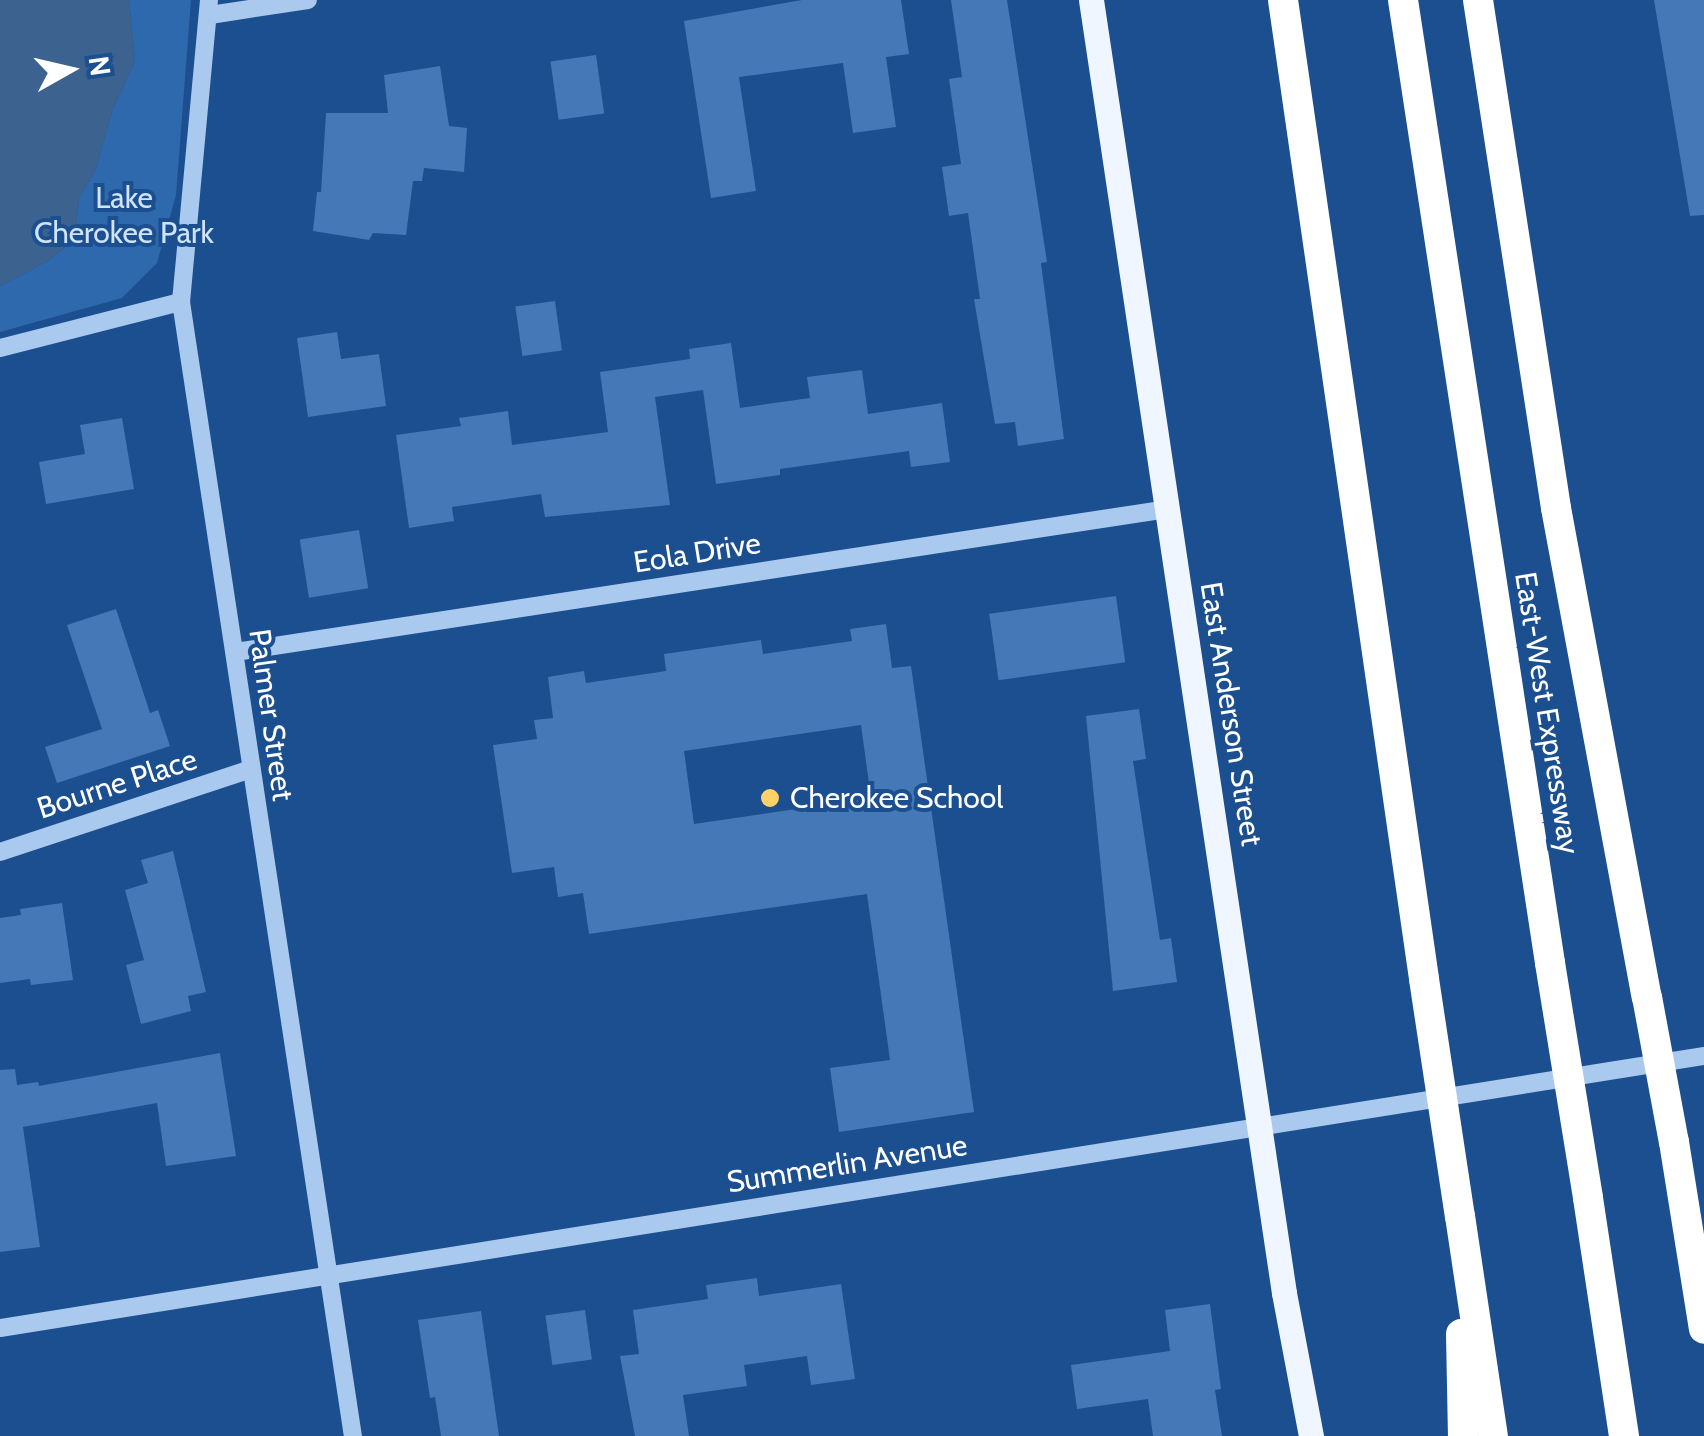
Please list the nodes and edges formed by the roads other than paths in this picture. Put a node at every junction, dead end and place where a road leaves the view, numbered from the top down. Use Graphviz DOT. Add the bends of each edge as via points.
graph roads {
  1 [pos="308,0"];
  2 [pos="1091,0"];
  3 [pos="1282,0"];
  4 [pos="1403,0"];
  5 [pos="1478,0"];
  6 [pos="210,8"];
  7 [pos="181,302"];
  8 [pos="0,348"];
  9 [pos="1168,509"];
  10 [pos="235,652"];
  11 [pos="251,768"];
  12 [pos="0,852"];
  13 [pos="1704,1056"];
  14 [pos="1259,1124"];
  15 [pos="1460,1216"];
  16 [pos="328,1279"];
  17 [pos="0,1328"];
  18 [pos="1704,1329"];
  19 [pos="353,1436"];
  20 [pos="1311,1436"];
  21 [pos="1463,1436"];
  22 [pos="1492,1436"];
  23 [pos="1624,1436"];
  1 -- 6 [label="street"];
  2 -- 9 [label="main road, East Anderson Street"];
  3 -- 15 [label="highway, bridge"];
  4 -- 23 [label="highway, East-West Expressway, bridge"];
  5 -- 18 [label="highway, bridge" via="1550,471"];
  6 -- 7 [label="street, Palmer Street"];
  7 -- 8 [label="street"];
  7 -- 10 [label="street, Palmer Street"];
  9 -- 10 [label="street, Eola Drive"];
  9 -- 14 [label="main road, East Anderson Street"];
  10 -- 11 [label="street, Palmer Street"];
  11 -- 12 [label="street, Bourne Place"];
  11 -- 16 [label="street, Palmer Street"];
  13 -- 14 [label="street, Summerlin Avenue"];
  14 -- 16 [label="street, Summerlin Avenue"];
  14 -- 20 [label="main road, East Anderson Street"];
  15 -- 21 [label="highway"];
  15 -- 22 [label="highway"];
  16 -- 17 [label="street, Summerlin Avenue"];
  16 -- 19 [label="street, Palmer Street"];
}
